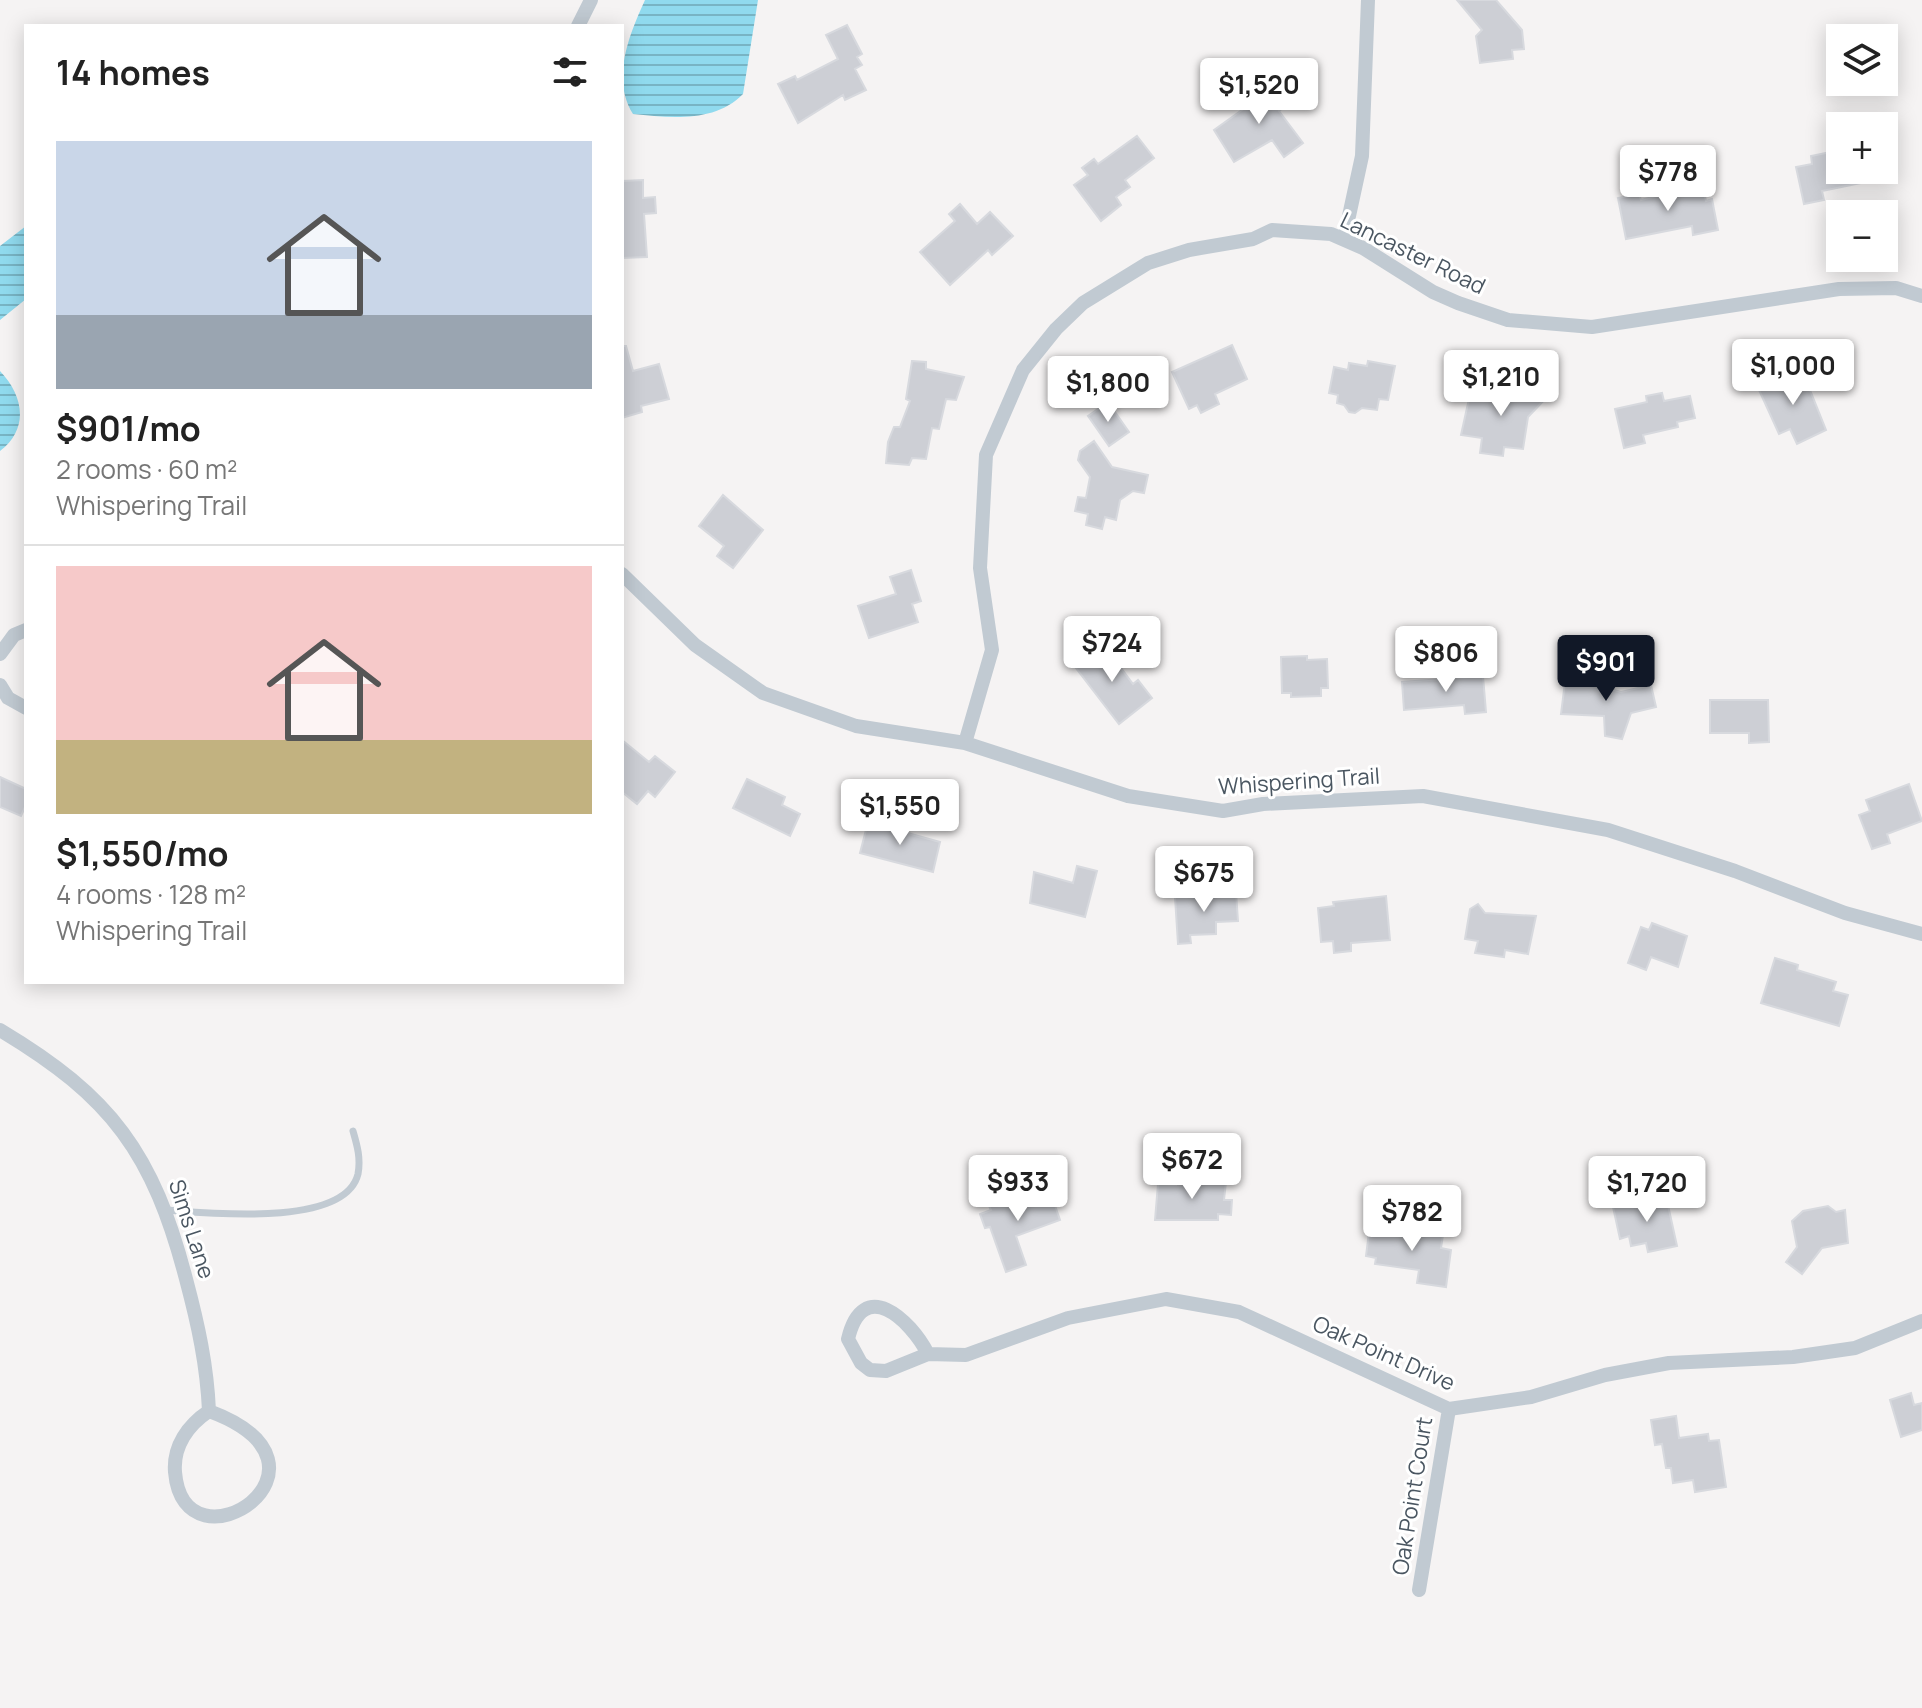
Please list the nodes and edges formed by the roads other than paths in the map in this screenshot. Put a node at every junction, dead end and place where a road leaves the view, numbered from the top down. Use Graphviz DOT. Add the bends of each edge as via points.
graph roads {
  1 [pos="591,0"];
  2 [pos="1368,0"];
  3 [pos="579,24"];
  4 [pos="1344,239"];
  5 [pos="1922,296"];
  6 [pos="624,576"];
  7 [pos="24,631"];
  8 [pos="0,654"];
  9 [pos="0,685"];
  10 [pos="24,707"];
  11 [pos="965,743"];
  12 [pos="1922,934"];
  13 [pos="0,1030"];
  14 [pos="353,1131"];
  15 [pos="166,1210"];
  16 [pos="1922,1321"];
  17 [pos="928,1354"];
  18 [pos="1449,1409"];
  19 [pos="209,1411"];
  20 [pos="1419,1590"];
  1 -- 3 [label="street"];
  2 -- 4 [label="street" via="1362,156"];
  4 -- 5 [label="street, Lancaster Road" via="1433,292 1508,320 1538,325 1592,327 1839,289 1896,288"];
  4 -- 11 [label="street, Lancaster Road" via="1272,230 1148,263 1083,303 1023,370 986,455 980,568 992,650"];
  6 -- 11 [label="street, Whispering Trail" via="695,645 763,693 856,726"];
  7 -- 8 [label="street"];
  9 -- 10 [label="street" via="8,698"];
  11 -- 12 [label="street, Whispering Trail" via="1128,796 1223,811 1423,796 1608,830 1845,913"];
  13 -- 15 [label="street, Sims Lane" via="80,1083 112,1116 149,1170"];
  14 -- 15 [label="lane" via="358,1177 328,1202 275,1215"];
  15 -- 19 [label="street, Sims Lane" via="206,1355"];
  16 -- 18 [label="street, Oak Point Drive" via="1855,1348 1669,1363 1531,1397"];
  17 -- 17 [label="street, Oak Point Drive" via="899,1314 881,1307 862,1312 852,1323 848,1339 870,1370 886,1371"];
  17 -- 18 [label="street, Oak Point Drive" via="966,1355 1068,1318 1166,1299 1239,1312"];
  18 -- 20 [label="street, Oak Point Court"];
  19 -- 19 [label="street" via="180,1442 175,1474 193,1509 219,1517 233,1515 262,1492 268,1458 245,1426"];
}
